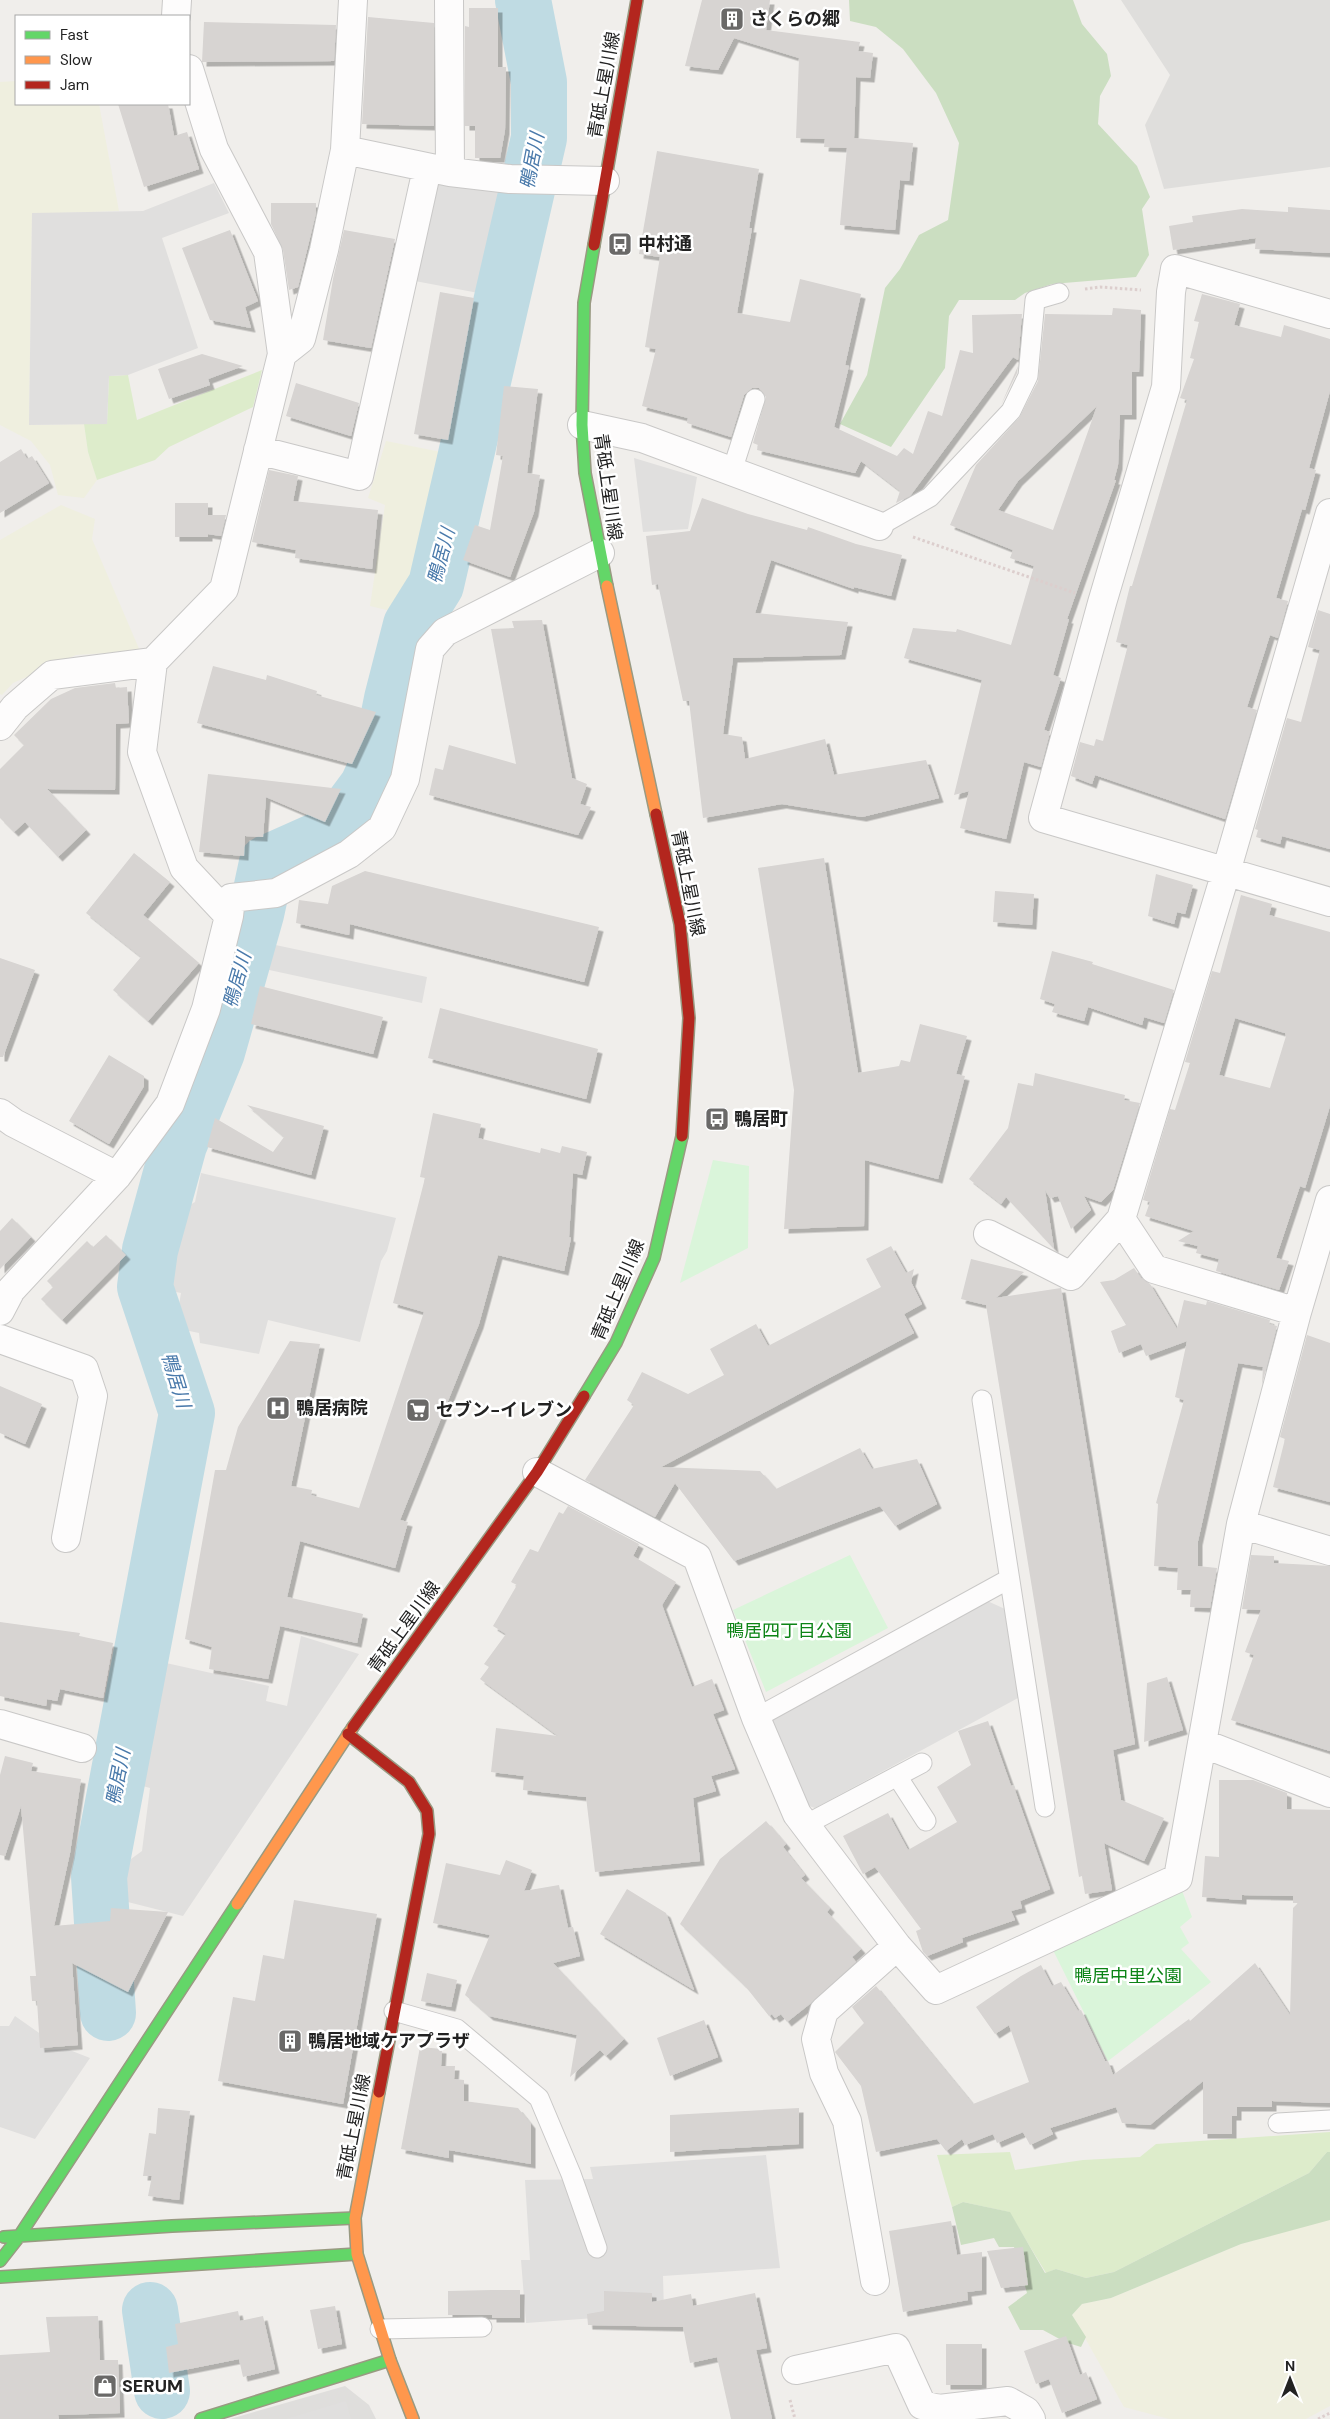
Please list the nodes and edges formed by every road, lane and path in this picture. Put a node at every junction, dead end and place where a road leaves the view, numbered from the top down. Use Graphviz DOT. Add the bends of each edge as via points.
graph roads {
  1 [pos="177,0"];
  2 [pos="353,0"];
  3 [pos="449,0"];
  4 [pos="637,0"];
  5 [pos="176,15"];
  6 [pos="190,72"];
  7 [pos="344,150"];
  8 [pos="438,171"];
  9 [pos="605,181"];
  10 [pos="1171,292"];
  11 [pos="1059,293"];
  12 [pos="1330,314"];
  13 [pos="282,354"];
  14 [pos="754,399"];
  15 [pos="582,425"];
  16 [pos="258,450"];
  17 [pos="732,471"];
  18 [pos="1330,513"];
  19 [pos="879,526"];
  20 [pos="600,553"];
  21 [pos="1102,603"];
  22 [pos="154,662"];
  23 [pos="5,712"];
  24 [pos="1226,872"];
  25 [pos="1330,902"];
  26 [pos="235,906"];
  27 [pos="4,1124"];
  28 [pos="117,1176"];
  29 [pos="1330,1200"];
  30 [pos="1121,1219"];
  31 [pos="988,1234"];
  32 [pos="0,1312"];
  33 [pos="1297,1312"];
  34 [pos="0,1339"];
  35 [pos="982,1400"];
  36 [pos="537,1472"];
  37 [pos="1241,1524"];
  38 [pos="66,1538"];
  39 [pos="1330,1551"];
  40 [pos="1009,1579"];
  41 [pos="756,1718"];
  42 [pos="0,1724"];
  43 [pos="348,1734"];
  44 [pos="1202,1743"];
  45 [pos="82,1748"];
  46 [pos="922,1763"];
  47 [pos="898,1776"];
  48 [pos="1330,1793"];
  49 [pos="1045,1807"];
  50 [pos="926,1821"];
  51 [pos="805,1825"];
  52 [pos="897,1946"];
  53 [pos="394,2011"];
  54 [pos="1330,2120"];
  55 [pos="1278,2124"];
  56 [pos="355,2218"];
  57 [pos="0,2237"];
  58 [pos="18,2238"];
  59 [pos="596,2248"];
  60 [pos="356,2254"];
  61 [pos="0,2261"];
  62 [pos="0,2277"];
  63 [pos="875,2282"];
  64 [pos="482,2327"];
  65 [pos="380,2329"];
  66 [pos="390,2360"];
  67 [pos="792,2382"];
  68 [pos="1330,2413"];
  69 [pos="201,2419"];
  70 [pos="413,2419"];
  71 [pos="795,2419"];
  72 [pos="1031,2419"];
  73 [pos="1318,2419"];
  1 -- 5 [label="street"];
  2 -- 7 [label="street"];
  3 -- 8 [label="street"];
  4 -- 9 [label="main road, 青砥上星川線"];
  6 -- 13 [label="street" via="214,149 268,252"];
  7 -- 8 [label="street"];
  7 -- 13 [label="street" via="324,250 301,339"];
  8 -- 9 [label="street" via="510,179"];
  8 -- 16 [label="street" via="359,476"];
  9 -- 15 [label="main road, 青砥上星川線" via="584,303"];
  10 -- 11 [label="path" via="1100,287"];
  10 -- 12 [label="street" via="1175,269"];
  10 -- 21 [label="street" via="1166,387"];
  11 -- 19 [label="lane" via="1035,300 1028,376 1011,411 930,497"];
  13 -- 16 [label="street"];
  14 -- 17 [label="lane"];
  15 -- 17 [label="street" via="642,438"];
  15 -- 20 [label="main road, 青砥上星川線" via="585,473"];
  16 -- 22 [label="street" via="224,589"];
  17 -- 19 [label="street"];
  18 -- 24 [label="street"];
  19 -- 21 [label="path"];
  20 -- 26 [label="street" via="445,632 430,649 405,779 382,828 349,854 276,893"];
  20 -- 36 [label="main road, 青砥上星川線" via="680,924 689,1018 682,1138 654,1258 616,1343"];
  21 -- 24 [label="street" via="1043,818"];
  22 -- 23 [label="street" via="52,675"];
  22 -- 26 [label="street" via="142,752 184,868"];
  24 -- 25 [label="street"];
  24 -- 30 [label="street"];
  26 -- 28 [label="street" via="206,1009 170,1104"];
  27 -- 28 [label="street"];
  28 -- 32 [label="street" via="11,1290"];
  29 -- 33 [label="street"];
  30 -- 31 [label="street" via="1071,1276"];
  30 -- 33 [label="street" via="1154,1269"];
  33 -- 37 [label="street"];
  34 -- 38 [label="street" via="84,1369 92,1396"];
  35 -- 40 [label="lane"];
  36 -- 41 [label="street" via="696,1558"];
  36 -- 43 [label="main road, 青砥上星川線"];
  37 -- 39 [label="street"];
  37 -- 44 [label="street"];
  40 -- 41 [label="lane"];
  40 -- 49 [label="lane"];
  41 -- 51 [label="street" via="797,1814"];
  42 -- 45 [label="street"];
  43 -- 53 [label="main road, 青砥上星川線" via="409,1782 426,1811 429,1834"];
  43 -- 58 [label="main road"];
  44 -- 48 [label="street"];
  44 -- 52 [label="street" via="1178,1878 936,1990"];
  46 -- 47 [label="lane"];
  47 -- 50 [label="lane"];
  47 -- 51 [label="lane"];
  51 -- 52 [label="street"];
  52 -- 63 [label="street" via="824,2011 816,2040 824,2072 847,2121"];
  53 -- 56 [label="main road, 青砥上星川線"];
  53 -- 59 [label="lane" via="457,2030 539,2098 571,2174"];
  54 -- 55 [label="lane"];
  56 -- 58 [label="main road" via="172,2226"];
  56 -- 60 [label="main road, 青砥上星川線"];
  57 -- 58 [label="main road"];
  58 -- 61 [label="main road"];
  60 -- 62 [label="main road"];
  60 -- 65 [label="main road, 青砥上星川線"];
  64 -- 65 [label="lane"];
  65 -- 66 [label="main road, 青砥上星川線"];
  66 -- 69 [label="main road"];
  66 -- 70 [label="main road, 青砥上星川線"];
  67 -- 71 [label="path"];
  67 -- 72 [label="street" via="896,2348 922,2405 939,2408 1008,2401 1026,2411"];
  68 -- 73 [label="path"];
}
